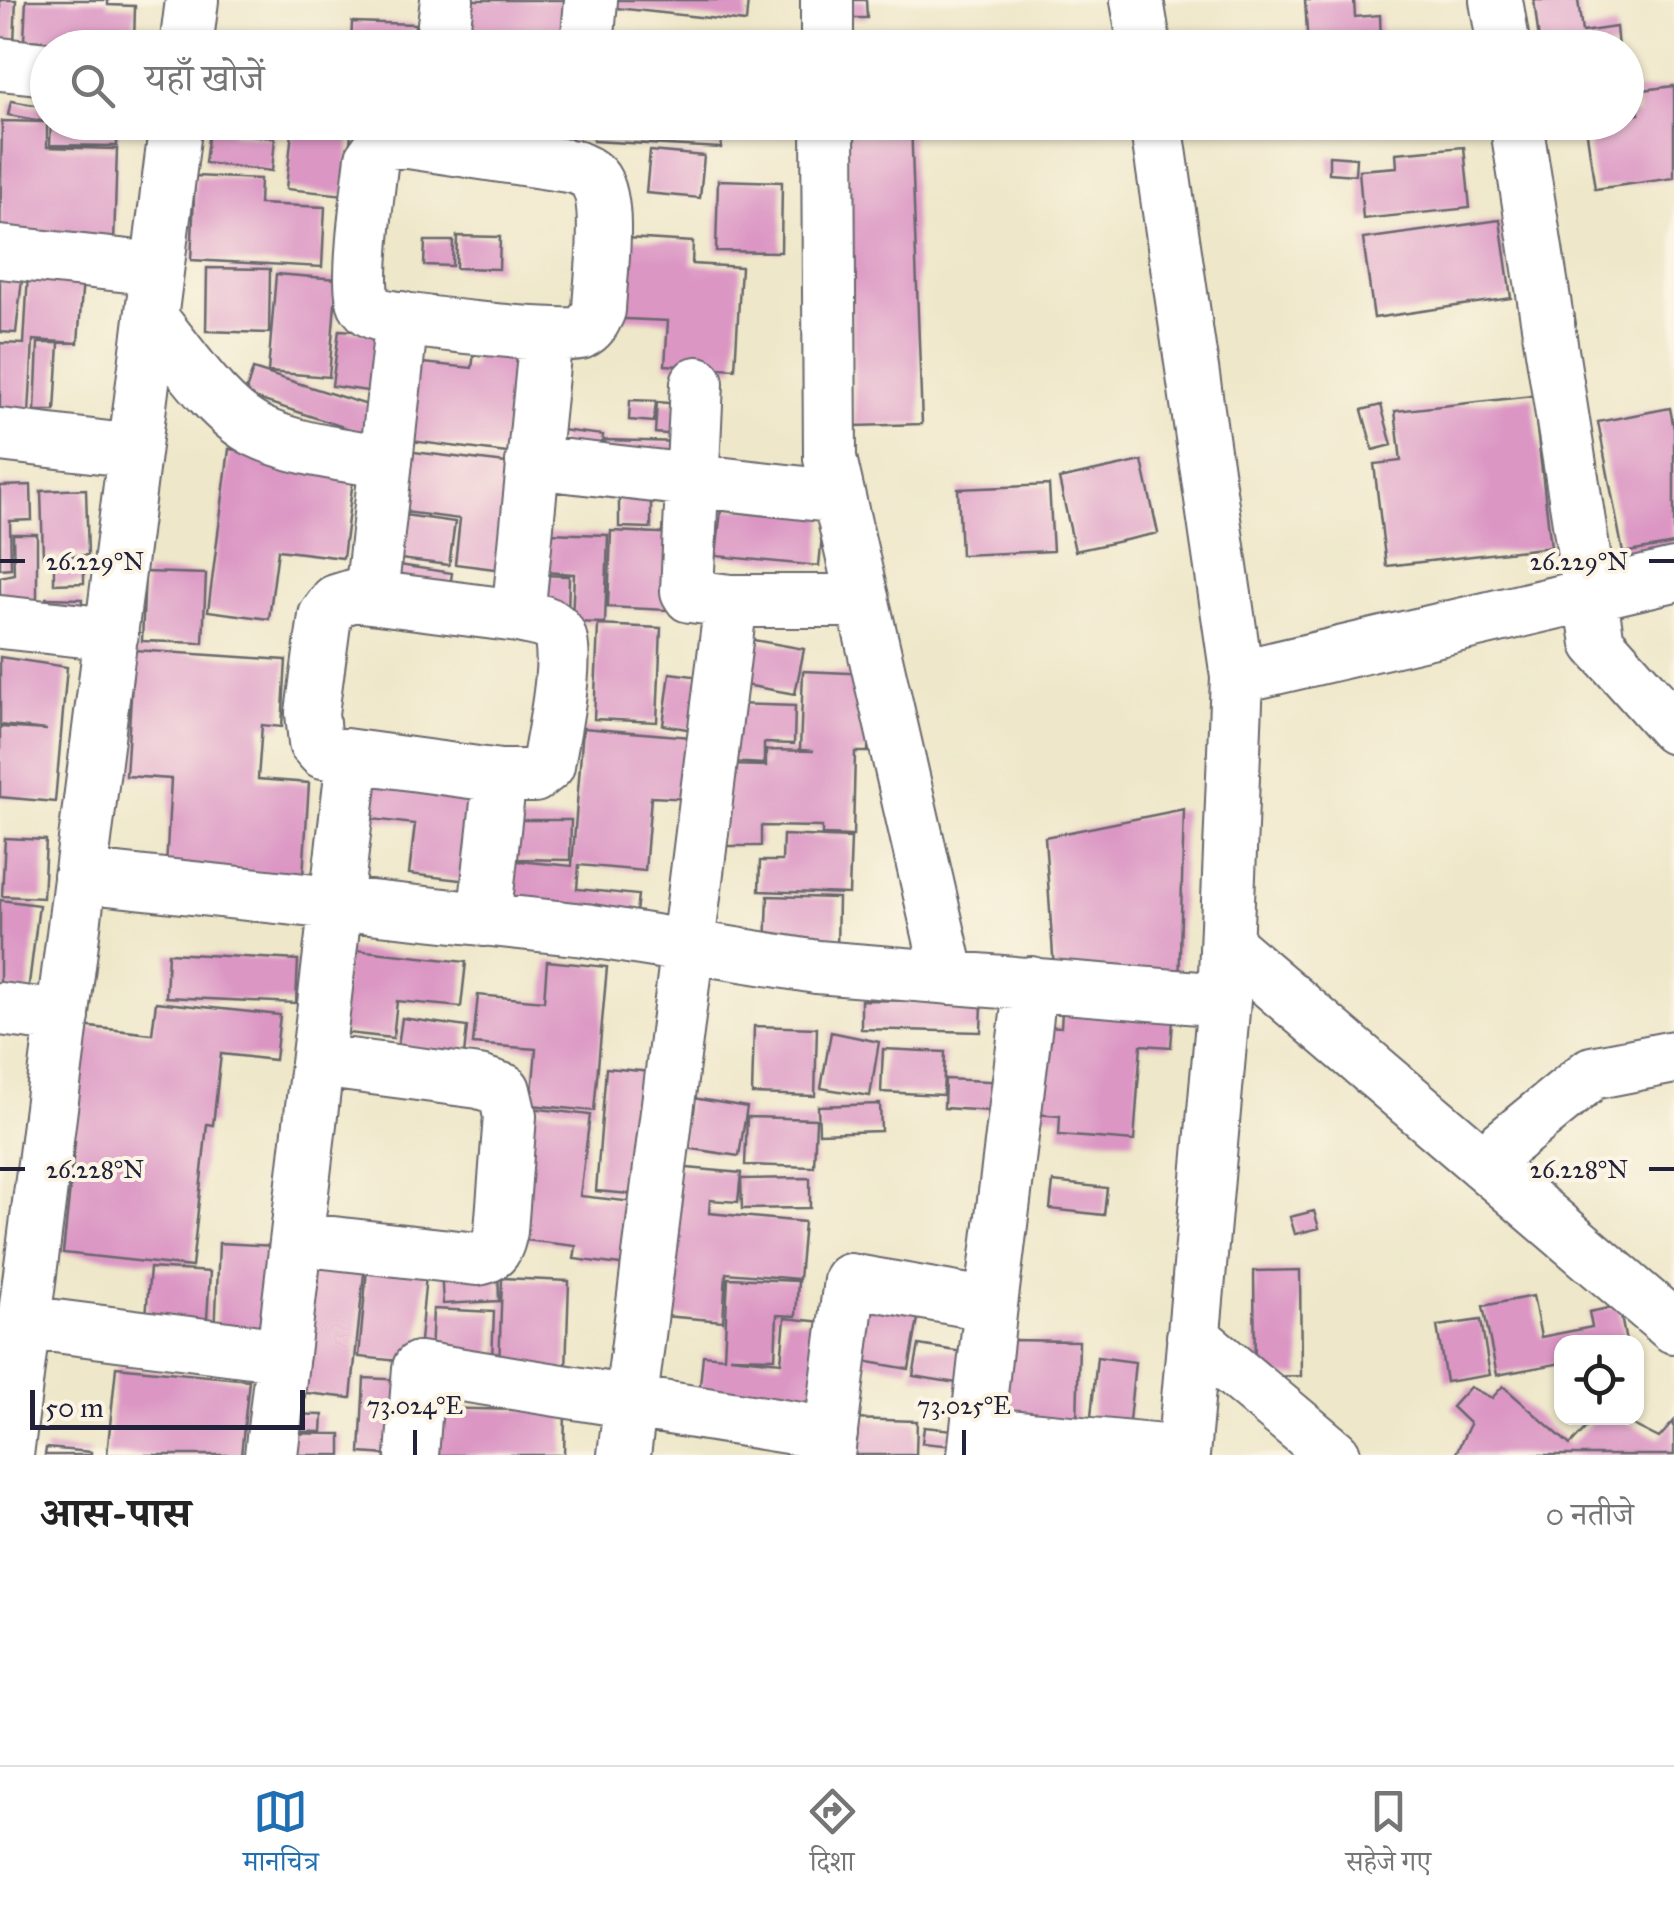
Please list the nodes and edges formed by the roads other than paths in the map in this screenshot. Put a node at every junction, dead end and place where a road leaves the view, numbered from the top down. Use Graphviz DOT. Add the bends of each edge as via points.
graph roads {
  1 [pos="192,0"];
  2 [pos="591,0"];
  3 [pos="827,0"];
  4 [pos="1138,0"];
  5 [pos="1496,0"];
  6 [pos="188,30"];
  7 [pos="588,30"];
  8 [pos="828,30"];
  9 [pos="1142,30"];
  10 [pos="1501,30"];
  11 [pos="0,64"];
  12 [pos="30,67"];
  13 [pos="174,140"];
  14 [pos="399,140"];
  15 [pos="516,140"];
  16 [pos="828,140"];
  17 [pos="1159,140"];
  18 [pos="1519,140"];
  19 [pos="577,145"];
  20 [pos="0,252"];
  21 [pos="154,294"];
  22 [pos="402,318"];
  23 [pos="546,335"];
  24 [pos="697,383"];
  25 [pos="0,435"];
  26 [pos="134,451"];
  27 [pos="385,462"];
  28 [pos="532,462"];
  29 [pos="693,480"];
  30 [pos="839,497"];
  31 [pos="1674,574"];
  32 [pos="1590,594"];
  33 [pos="371,595"];
  34 [pos="731,601"];
  35 [pos="863,601"];
  36 [pos="518,616"];
  37 [pos="0,622"];
  38 [pos="112,634"];
  39 [pos="1236,676"];
  40 [pos="1674,728"];
  41 [pos="353,758"];
  42 [pos="500,776"];
  43 [pos="80,876"];
  44 [pos="338,904"];
  45 [pos="484,920"];
  46 [pos="688,946"];
  47 [pos="1227,946"];
  48 [pos="948,978"];
  49 [pos="1032,983"];
  50 [pos="1224,1000"];
  51 [pos="0,1009"];
  52 [pos="62,1017"];
  53 [pos="1674,1057"];
  54 [pos="319,1061"];
  55 [pos="1482,1163"];
  56 [pos="18,1226"];
  57 [pos="297,1238"];
  58 [pos="991,1305"];
  59 [pos="24,1322"];
  60 [pos="1674,1327"];
  61 [pos="1193,1337"];
  62 [pos="283,1356"];
  63 [pos="632,1402"];
  64 [pos="7,1403"];
  65 [pos="830,1444"];
  66 [pos="975,1444"];
  67 [pos="1183,1454"];
  68 [pos="7,1455"];
  69 [pos="271,1455"];
  70 [pos="412,1455"];
  71 [pos="624,1455"];
  72 [pos="1334,1455"];
  1 -- 6 [label="street"];
  2 -- 7 [label="street"];
  3 -- 8 [label="street"];
  4 -- 9 [label="street"];
  5 -- 10 [label="street"];
  11 -- 12 [label="street"];
  13 -- 21 [label="street"];
  14 -- 22 [label="street" via="372,158 362,299 374,313"];
  15 -- 19 [label="street"];
  16 -- 30 [label="street" via="830,458"];
  17 -- 39 [label="street"];
  18 -- 32 [label="street"];
  19 -- 23 [label="street" via="602,202 598,310 584,331"];
  20 -- 21 [label="street"];
  21 -- 26 [label="street"];
  21 -- 27 [label="street" via="208,387 254,429"];
  22 -- 23 [label="street"];
  22 -- 27 [label="street"];
  23 -- 28 [label="street"];
  24 -- 29 [label="street"];
  25 -- 26 [label="street"];
  26 -- 38 [label="street"];
  27 -- 33 [label="street"];
  28 -- 29 [label="street"];
  28 -- 36 [label="street"];
  29 -- 30 [label="street"];
  29 -- 34 [label="street" via="687,592"];
  30 -- 35 [label="street"];
  31 -- 32 [label="street"];
  32 -- 39 [label="street"];
  32 -- 40 [label="street" via="1598,643"];
  33 -- 36 [label="street"];
  33 -- 41 [label="street" via="342,598 325,616 312,713 323,752"];
  34 -- 35 [label="street"];
  34 -- 46 [label="street"];
  35 -- 48 [label="street"];
  36 -- 42 [label="street" via="556,629 564,654 548,765 534,776"];
  37 -- 38 [label="street"];
  38 -- 43 [label="street"];
  39 -- 47 [label="street"];
  41 -- 42 [label="street"];
  41 -- 44 [label="street"];
  42 -- 45 [label="street"];
  43 -- 44 [label="street"];
  43 -- 52 [label="street"];
  44 -- 45 [label="street"];
  44 -- 54 [label="street"];
  45 -- 46 [label="street"];
  46 -- 48 [label="street"];
  46 -- 63 [label="street"];
  47 -- 50 [label="street"];
  47 -- 55 [label="street"];
  48 -- 49 [label="street"];
  49 -- 50 [label="street"];
  49 -- 58 [label="street"];
  50 -- 61 [label="street"];
  51 -- 52 [label="street"];
  52 -- 56 [label="street"];
  53 -- 55 [label="street" via="1592,1073"];
  54 -- 57 [label="street"];
  54 -- 57 [label="street" via="504,1090 510,1116 501,1231 496,1250 477,1259"];
  55 -- 60 [label="street"];
  56 -- 59 [label="street"];
  57 -- 62 [label="street"];
  58 -- 65 [label="street" via="850,1280"];
  58 -- 66 [label="street"];
  59 -- 62 [label="street"];
  59 -- 64 [label="street"];
  61 -- 67 [label="street"];
  61 -- 72 [label="street"];
  62 -- 69 [label="street"];
  63 -- 65 [label="street"];
  63 -- 70 [label="street" via="419,1368"];
  63 -- 71 [label="street"];
  64 -- 68 [label="street"];
  66 -- 67 [label="street"];
}
